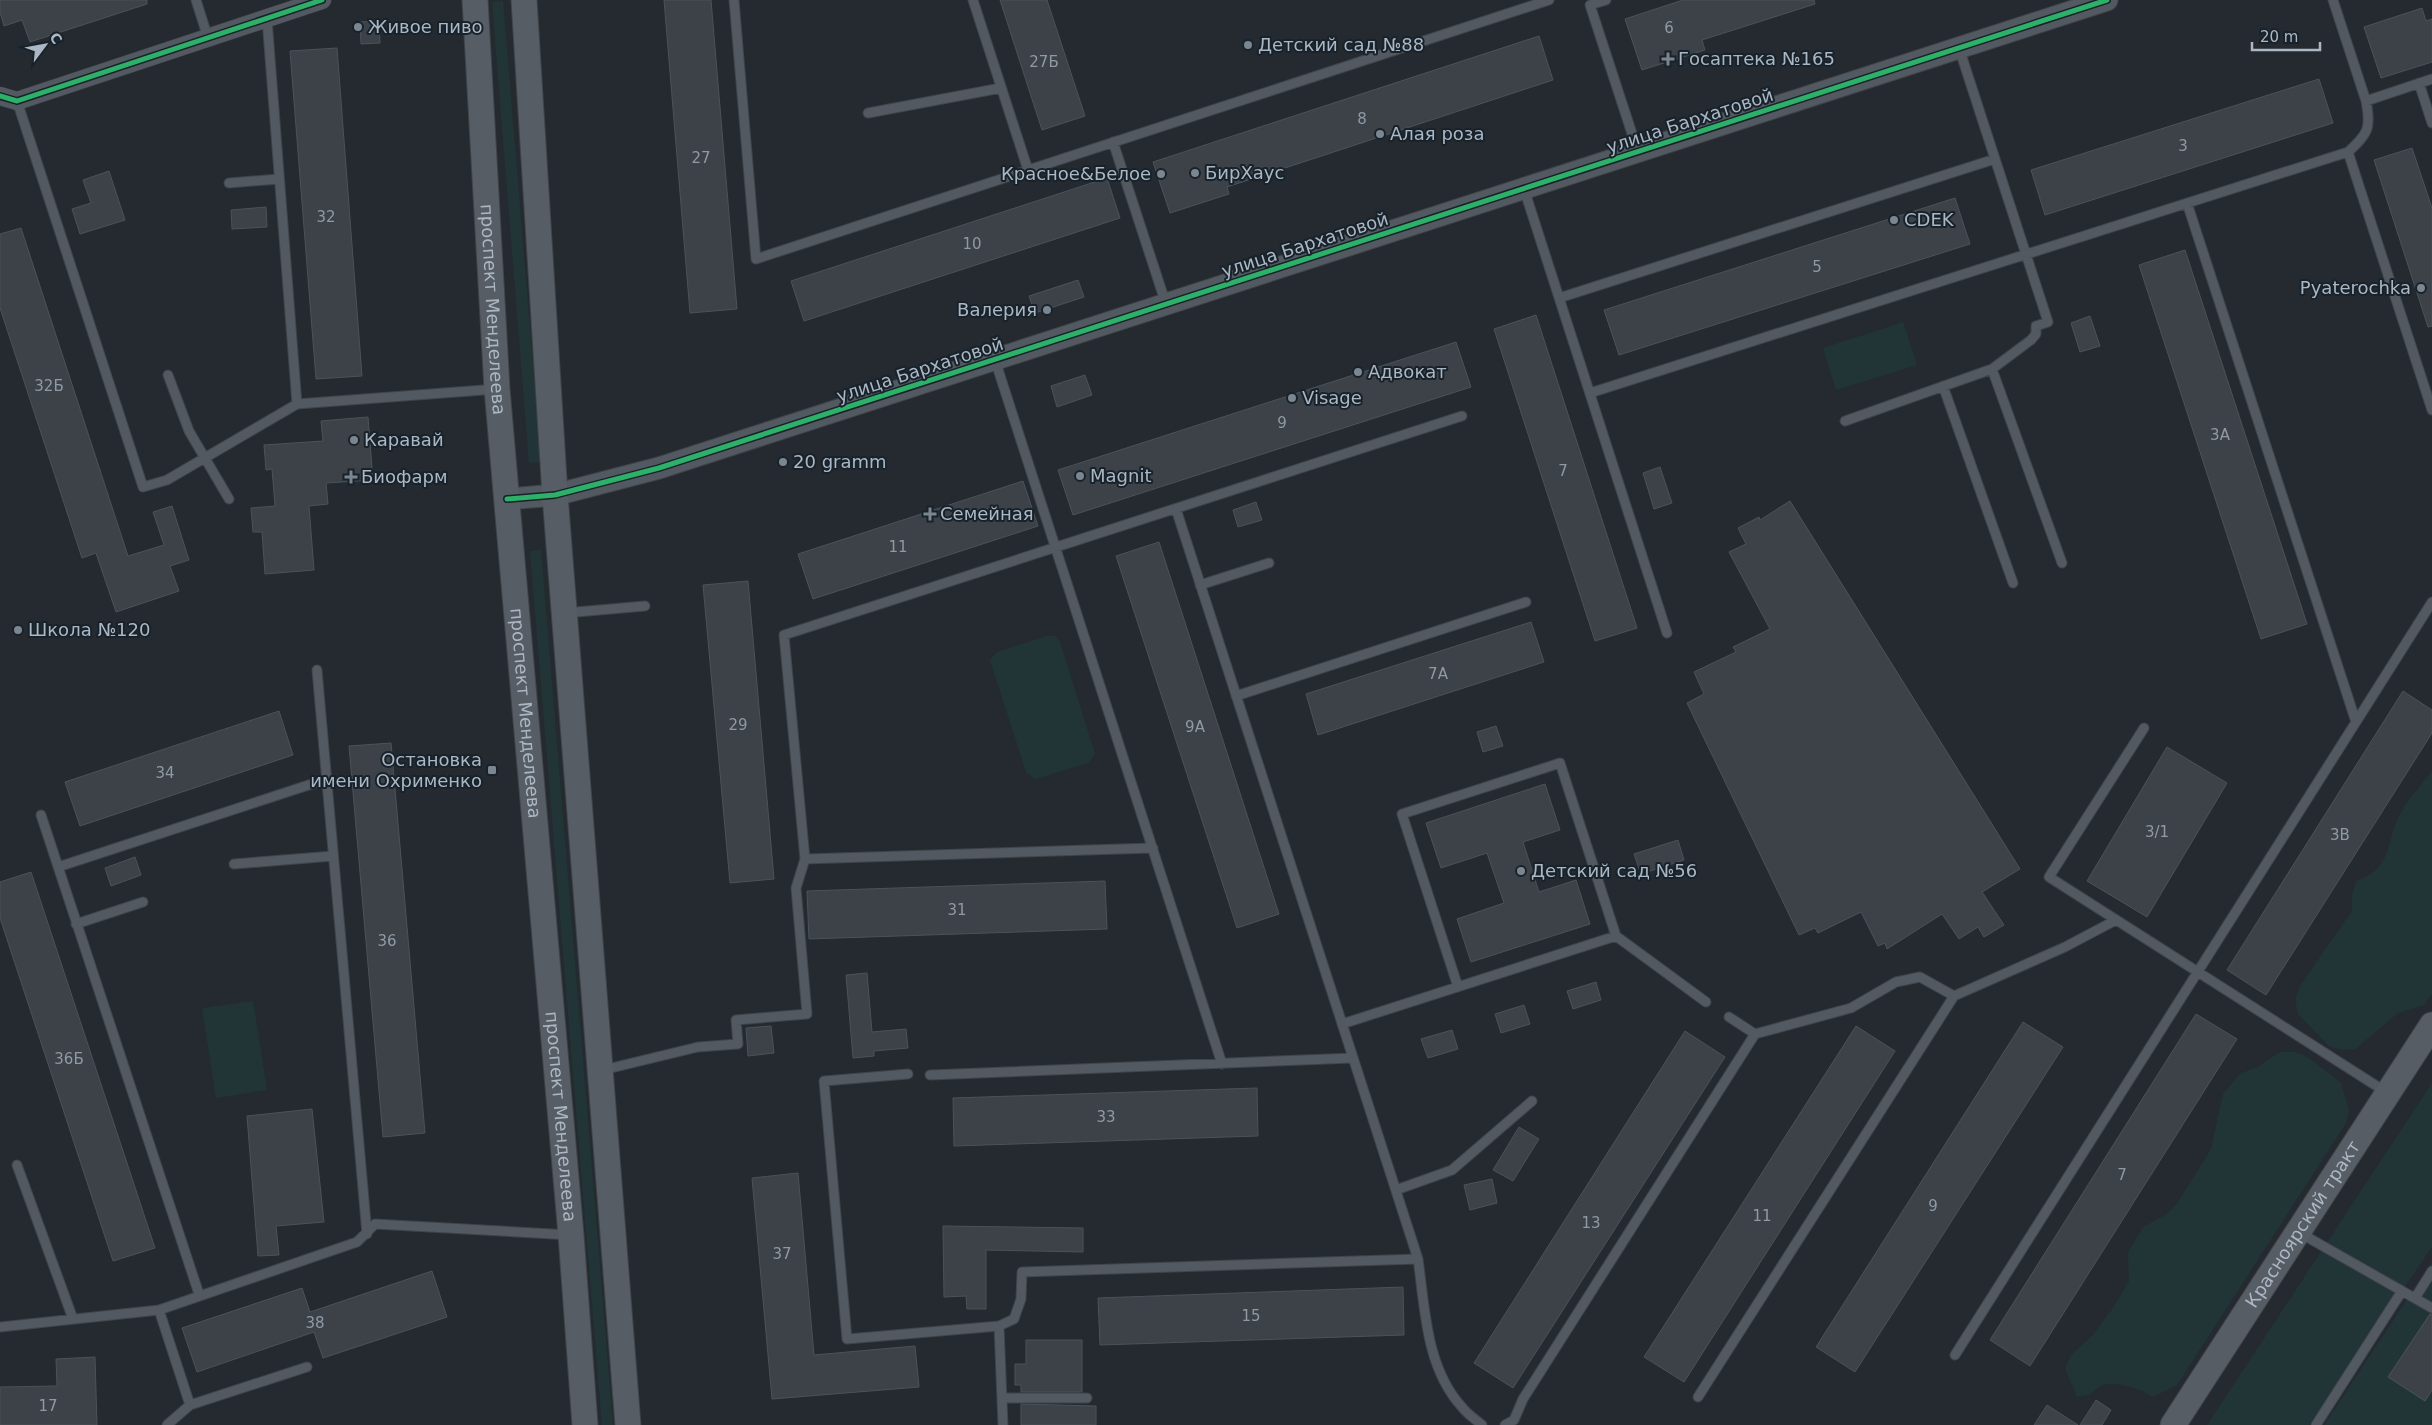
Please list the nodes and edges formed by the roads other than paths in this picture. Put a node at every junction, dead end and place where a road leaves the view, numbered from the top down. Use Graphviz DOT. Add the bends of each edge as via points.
graph roads {
  1 [pos="196,0"];
  2 [pos="322,0"];
  3 [pos="474,0"];
  4 [pos="524,0"];
  5 [pos="734,0"];
  6 [pos="973,0"];
  7 [pos="1549,0"];
  8 [pos="1606,0"];
  9 [pos="2107,0"];
  10 [pos="2332,0"];
  11 [pos="1587,3"];
  12 [pos="266,18"];
  13 [pos="208,38"];
  14 [pos="1959,48"];
  15 [pos="2432,79"];
  16 [pos="2419,83"];
  17 [pos="1002,88"];
  18 [pos="8,98"];
  19 [pos="2366,101"];
  20 [pos="868,113"];
  21 [pos="2432,123"];
  22 [pos="1113,142"];
  23 [pos="1638,152"];
  24 [pos="2348,152"];
  25 [pos="1995,159"];
  26 [pos="1028,170"];
  27 [pos="279,179"];
  28 [pos="229,183"];
  29 [pos="1524,189"];
  30 [pos="2188,203"];
  31 [pos="2026,254"];
  32 [pos="1559,298"];
  33 [pos="1166,304"];
  34 [pos="995,360"];
  35 [pos="1992,369"];
  36 [pos="168,374"];
  37 [pos="1943,386"];
  38 [pos="497,389"];
  39 [pos="1590,393"];
  40 [pos="297,404"];
  41 [pos="2432,410"];
  42 [pos="1462,416"];
  43 [pos="1845,421"];
  44 [pos="204,458"];
  45 [pos="555,495"];
  46 [pos="507,499"];
  47 [pos="229,500"];
  48 [pos="1176,508"];
  49 [pos="1056,547"];
  50 [pos="1269,563"];
  51 [pos="2062,563"];
  52 [pos="2013,583"];
  53 [pos="1200,585"];
  54 [pos="1526,602"];
  55 [pos="2432,602"];
  56 [pos="646,606"];
  57 [pos="564,613"];
  58 [pos="1667,632"];
  59 [pos="317,670"];
  60 [pos="1236,696"];
  61 [pos="2356,722"];
  62 [pos="2144,728"];
  63 [pos="327,779"];
  64 [pos="40,815"];
  65 [pos="1152,848"];
  66 [pos="334,856"];
  67 [pos="805,859"];
  68 [pos="234,864"];
  69 [pos="58,867"];
  70 [pos="143,902"];
  71 [pos="2116,920"];
  72 [pos="76,924"];
  73 [pos="1616,936"];
  74 [pos="2198,972"];
  75 [pos="1458,987"];
  76 [pos="1954,996"];
  77 [pos="1706,1002"];
  78 [pos="1729,1017"];
  79 [pos="1342,1024"];
  80 [pos="2432,1024"];
  81 [pos="1755,1034"];
  82 [pos="1353,1058"];
  83 [pos="1222,1064"];
  84 [pos="602,1071"];
  85 [pos="908,1074"];
  86 [pos="930,1075"];
  87 [pos="2387,1093"];
  88 [pos="1532,1101"];
  89 [pos="17,1165"];
  90 [pos="1396,1190"];
  91 [pos="2298,1232"];
  92 [pos="367,1234"];
  93 [pos="571,1235"];
  94 [pos="1418,1259"];
  95 [pos="2432,1271"];
  96 [pos="2402,1291"];
  97 [pos="199,1294"];
  98 [pos="2415,1298"];
  99 [pos="2432,1308"];
  100 [pos="159,1310"];
  101 [pos="73,1319"];
  102 [pos="999,1326"];
  103 [pos="0,1328"];
  104 [pos="1956,1355"];
  105 [pos="307,1367"];
  106 [pos="1698,1397"];
  107 [pos="1002,1398"];
  108 [pos="1087,1398"];
  109 [pos="190,1405"];
  110 [pos="167,1425"];
  111 [pos="585,1425"];
  112 [pos="628,1425"];
  113 [pos="1003,1425"];
  114 [pos="1482,1425"];
  115 [pos="1505,1425"];
  116 [pos="2173,1425"];
  117 [pos="2316,1425"];
  1 -- 13 [label="lane"];
  2 -- 12 [label="street"];
  3 -- 38 [label="main road, проспект Менделеева"];
  4 -- 45 [label="main road"];
  5 -- 26 [label="lane" via="756,259"];
  6 -- 17 [label="lane"];
  7 -- 22 [label="lane"];
  8 -- 11 [label="lane"];
  9 -- 14 [label="street, улица Бархатовой"];
  10 -- 19 [label="lane"];
  11 -- 23 [label="lane"];
  12 -- 13 [label="street"];
  12 -- 27 [label="lane"];
  13 -- 18 [label="street"];
  14 -- 23 [label="street, улица Бархатовой"];
  14 -- 25 [label="lane"];
  15 -- 16 [label="lane"];
  16 -- 19 [label="lane"];
  16 -- 21 [label="lane"];
  17 -- 20 [label="lane"];
  17 -- 26 [label="lane"];
  18 -- 44 [label="lane" via="143,487 167,480"];
  19 -- 24 [label="lane" via="2370,122 2363,138"];
  22 -- 26 [label="lane"];
  22 -- 33 [label="lane"];
  23 -- 29 [label="street, улица Бархатовой"];
  24 -- 30 [label="lane"];
  24 -- 41 [label="lane"];
  25 -- 31 [label="lane"];
  25 -- 32 [label="lane"];
  27 -- 28 [label="lane"];
  27 -- 40 [label="lane"];
  29 -- 32 [label="lane"];
  29 -- 33 [label="street, улица Бархатовой"];
  30 -- 31 [label="lane"];
  30 -- 61 [label="lane"];
  31 -- 35 [label="lane" via="2048,322 2036,326 2036,334 2031,340"];
  31 -- 39 [label="lane"];
  32 -- 39 [label="lane"];
  33 -- 34 [label="street, улица Бархатовой"];
  34 -- 45 [label="street, улица Бархатовой" via="660,468"];
  34 -- 49 [label="lane"];
  35 -- 37 [label="lane"];
  35 -- 51 [label="lane"];
  36 -- 44 [label="lane" via="189,431"];
  37 -- 43 [label="lane"];
  37 -- 52 [label="lane"];
  38 -- 40 [label="lane"];
  38 -- 46 [label="main road, проспект Менделеева"];
  39 -- 58 [label="lane"];
  40 -- 44 [label="lane"];
  42 -- 48 [label="lane"];
  44 -- 47 [label="lane"];
  45 -- 46 [label="street, улица Бархатовой"];
  45 -- 57 [label="main road"];
  46 -- 93 [label="main road, проспект Менделеева"];
  48 -- 49 [label="lane"];
  48 -- 53 [label="lane"];
  49 -- 65 [label="lane"];
  49 -- 67 [label="lane" via="784,635"];
  50 -- 53 [label="lane"];
  53 -- 60 [label="lane"];
  54 -- 60 [label="lane"];
  55 -- 61 [label="lane"];
  56 -- 57 [label="lane"];
  57 -- 84 [label="main road"];
  59 -- 63 [label="lane"];
  60 -- 79 [label="lane"];
  61 -- 74 [label="lane"];
  62 -- 71 [label="lane" via="2048,878"];
  63 -- 66 [label="lane"];
  63 -- 69 [label="lane"];
  64 -- 69 [label="lane"];
  65 -- 67 [label="lane"];
  65 -- 83 [label="lane"];
  66 -- 68 [label="lane"];
  66 -- 92 [label="lane"];
  67 -- 84 [label="lane" via="796,888 807,1014 736,1020 738,1044 698,1047"];
  69 -- 72 [label="lane"];
  70 -- 72 [label="lane"];
  71 -- 74 [label="lane"];
  71 -- 76 [label="lane" via="2065,947"];
  72 -- 97 [label="lane"];
  73 -- 75 [label="lane"];
  73 -- 75 [label="lane" via="1560,763 1532,772 1402,814"];
  73 -- 77 [label="lane"];
  74 -- 87 [label="lane"];
  74 -- 104 [label="lane"];
  75 -- 79 [label="lane"];
  76 -- 81 [label="lane" via="1920,977 1896,982 1851,1008"];
  76 -- 106 [label="lane"];
  78 -- 81 [label="lane"];
  79 -- 82 [label="lane"];
  80 -- 87 [label="main road, Красноярский тракт"];
  81 -- 115 [label="lane" via="1523,1399 1514,1420"];
  82 -- 83 [label="lane"];
  82 -- 90 [label="lane"];
  83 -- 86 [label="lane"];
  84 -- 112 [label="main road"];
  85 -- 102 [label="lane" via="824,1081 847,1339"];
  87 -- 91 [label="main road, Красноярский тракт"];
  88 -- 90 [label="lane" via="1452,1170"];
  89 -- 101 [label="lane"];
  90 -- 94 [label="lane"];
  91 -- 96 [label="lane"];
  91 -- 116 [label="main road, Красноярский тракт"];
  92 -- 93 [label="lane" via="375,1224"];
  92 -- 97 [label="lane" via="357,1242"];
  93 -- 111 [label="main road, проспект Менделеева"];
  94 -- 102 [label="lane" via="1022,1272 1021,1299 1014,1319"];
  94 -- 114 [label="lane" via="1428,1337 1442,1379 1461,1407"];
  95 -- 98 [label="lane"];
  96 -- 98 [label="lane"];
  96 -- 117 [label="lane"];
  97 -- 100 [label="lane"];
  98 -- 99 [label="lane"];
  100 -- 101 [label="lane"];
  100 -- 109 [label="lane"];
  101 -- 103 [label="lane"];
  102 -- 107 [label="lane"];
  105 -- 109 [label="lane"];
  107 -- 108 [label="lane"];
  107 -- 113 [label="lane"];
  109 -- 110 [label="lane"];
}
